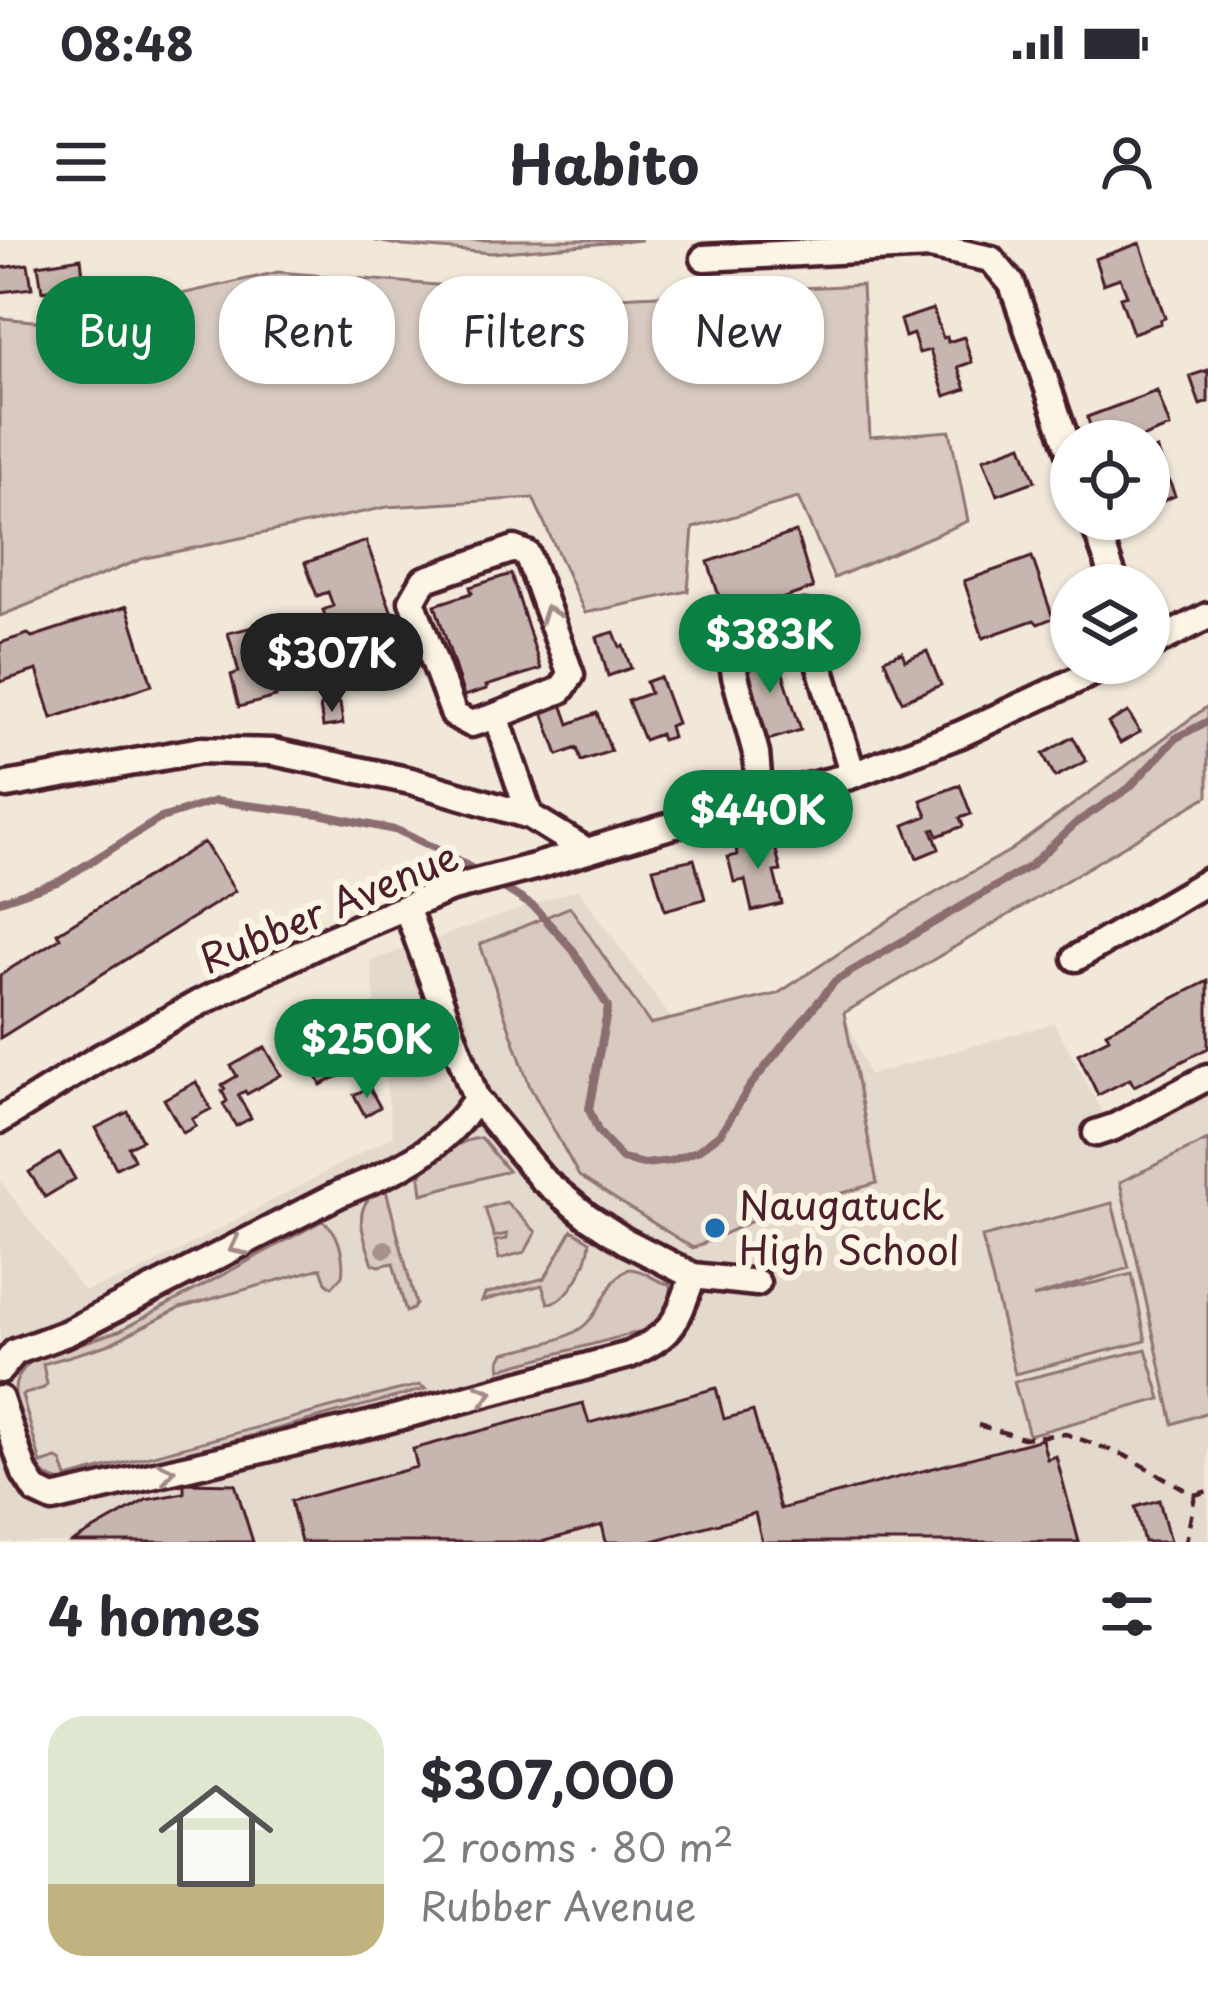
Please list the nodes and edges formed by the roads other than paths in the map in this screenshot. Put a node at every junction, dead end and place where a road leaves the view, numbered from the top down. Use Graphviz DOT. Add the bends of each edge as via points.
graph roads {
  1 [pos="704,258"];
  2 [pos="1059,420"];
  3 [pos="1208,616"];
  4 [pos="1170,635"];
  5 [pos="1068,684"];
  6 [pos="496,716"];
  7 [pos="853,775"];
  8 [pos="7,785"];
  9 [pos="760,799"];
  10 [pos="530,816"];
  11 [pos="586,851"];
  12 [pos="1208,881"];
  13 [pos="406,907"];
  14 [pos="1076,958"];
  15 [pos="1208,1077"];
  16 [pos="476,1099"];
  17 [pos="0,1120"];
  18 [pos="1096,1133"];
  19 [pos="693,1276"];
  20 [pos="757,1283"];
  21 [pos="0,1370"];
  22 [pos="0,1399"];
  1 -- 2 [label="street" via="930,245 991,260 1012,284"];
  3 -- 4 [label="street"];
  5 -- 7 [label="street, Rubber Avenue"];
  6 -- 6 [label="street, one-way" via="561,690 571,675 527,554 514,549 424,580 412,601 454,715 471,724"];
  6 -- 10 [label="street"];
  7 -- 9 [label="street, Rubber Avenue"];
  7 -- 9 [label="street" via="804,614 730,644"];
  8 -- 10 [label="street" via="201,750 273,752"];
  9 -- 11 [label="street, Rubber Avenue"];
  10 -- 11 [label="street"];
  11 -- 13 [label="street, Rubber Avenue"];
  12 -- 14 [label="street"];
  13 -- 16 [label="street"];
  13 -- 17 [label="street, Rubber Avenue" via="199,1003"];
  15 -- 18 [label="street"];
  16 -- 19 [label="street" via="565,1199"];
  16 -- 21 [label="street, one-way" via="429,1151 68,1333 15,1352"];
  19 -- 20 [label="street"];
  22 -- 19 [label="street, one-way" via="25,1474 53,1499 629,1355 676,1323"];
}
